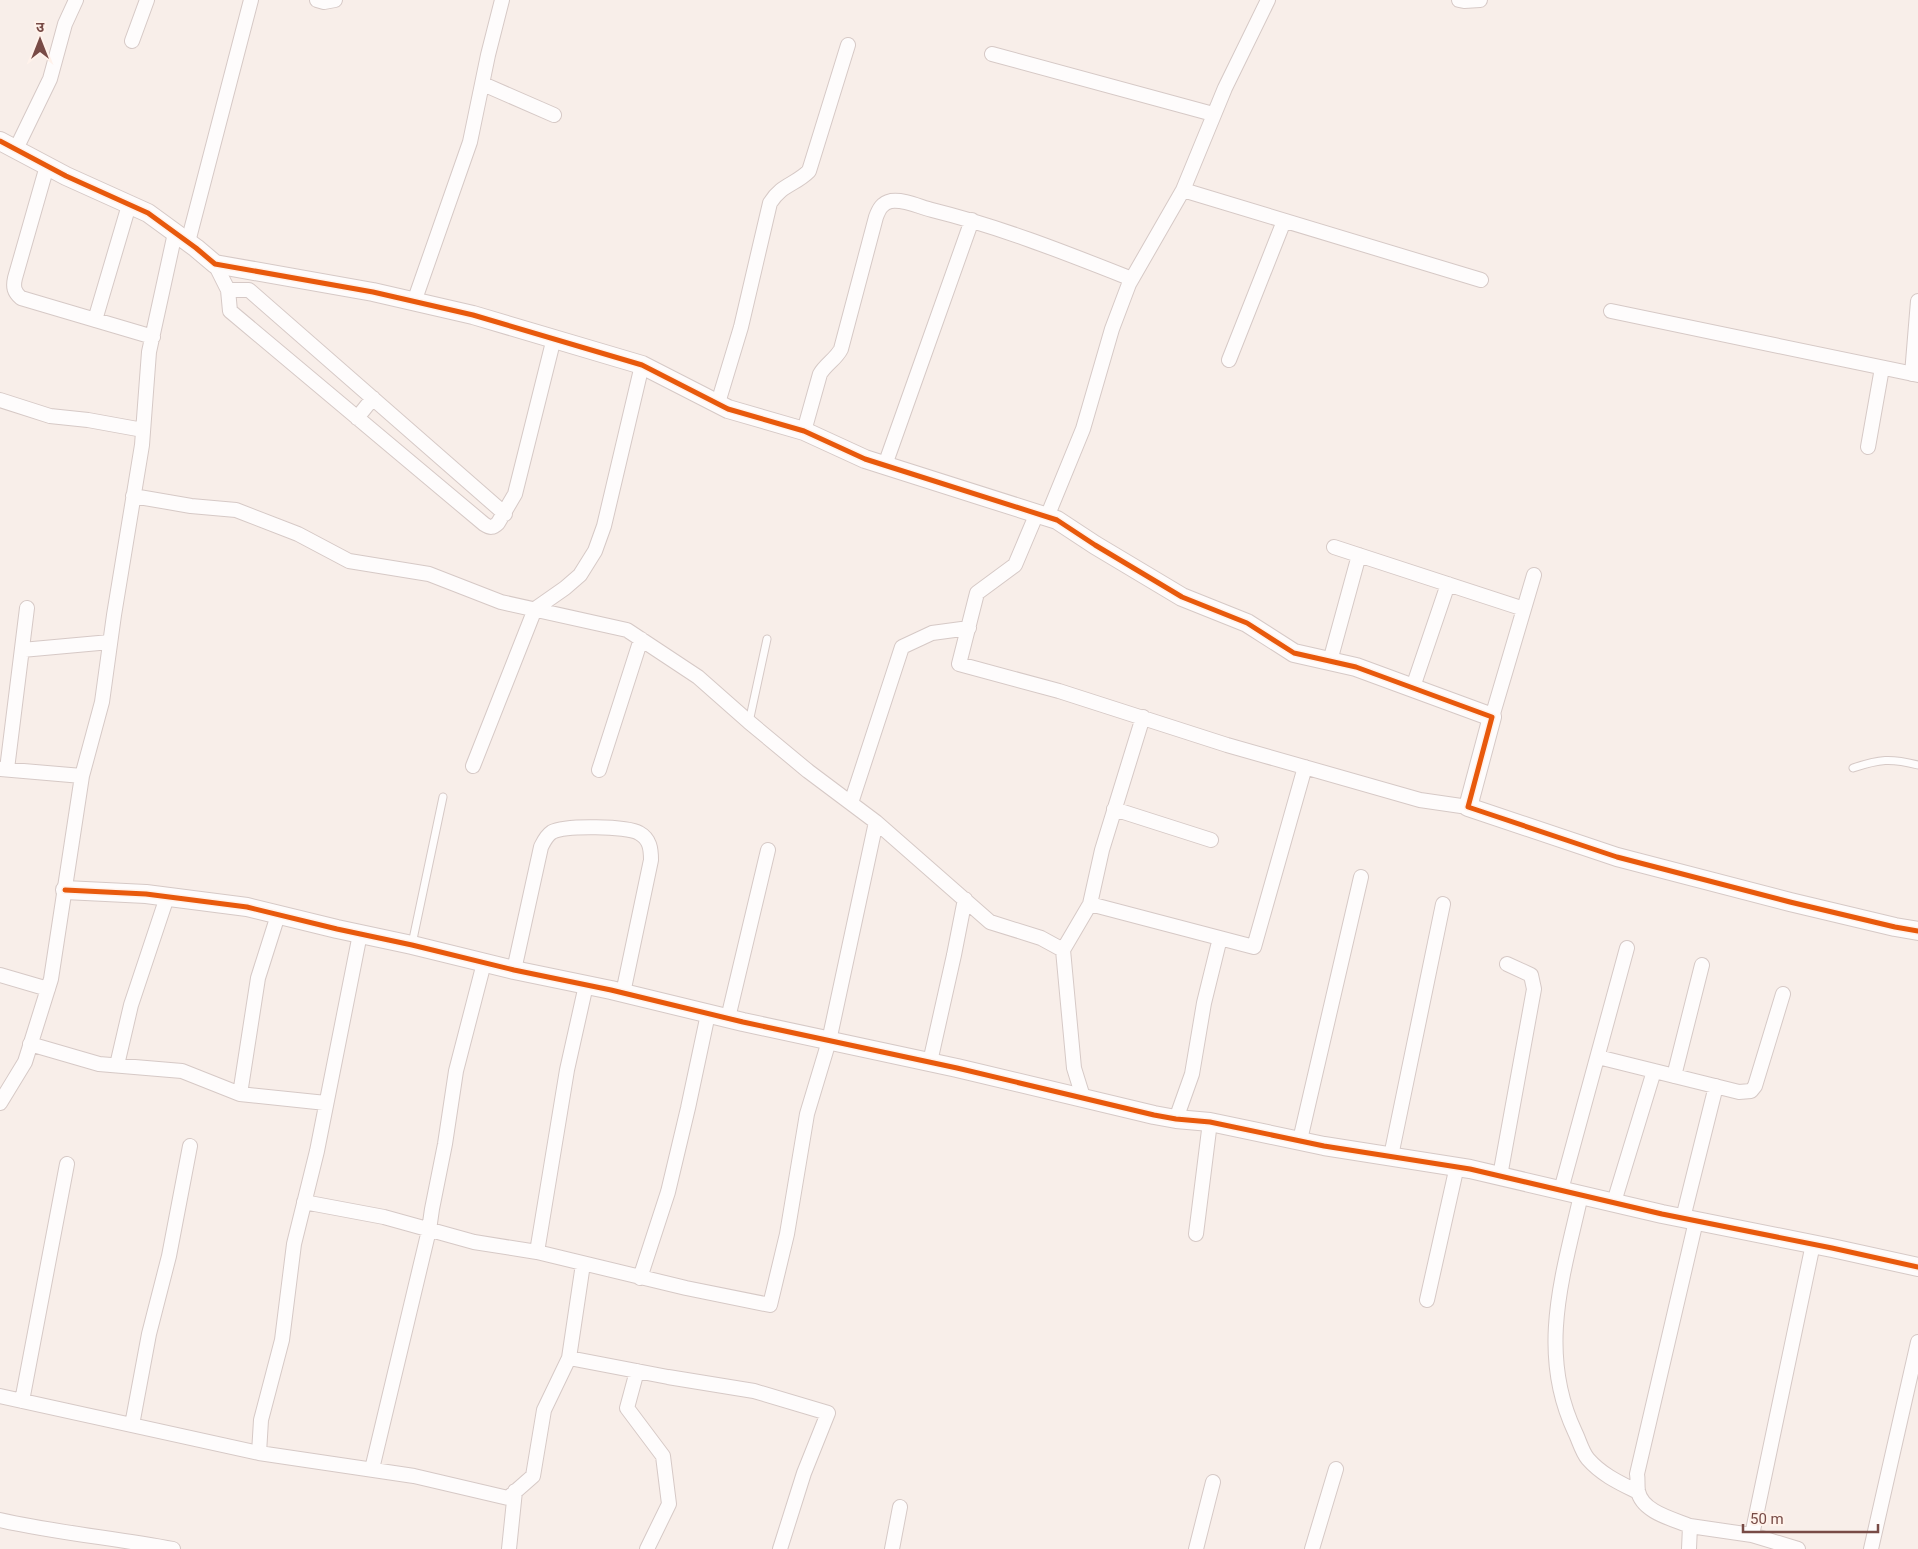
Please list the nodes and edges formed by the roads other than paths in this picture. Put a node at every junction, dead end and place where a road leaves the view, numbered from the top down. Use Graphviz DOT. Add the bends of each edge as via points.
graph roads {
  1 [pos="76,0"];
  2 [pos="147,0"];
  3 [pos="251,0"];
  4 [pos="316,0"];
  5 [pos="334,0"];
  6 [pos="502,0"];
  7 [pos="1268,0"];
  8 [pos="1459,0"];
  9 [pos="1480,0"];
  10 [pos="132,41"];
  11 [pos="848,45"];
  12 [pos="992,54"];
  13 [pos="482,84"];
  14 [pos="1213,114"];
  15 [pos="554,115"];
  16 [pos="0,141"];
  17 [pos="16,150"];
  18 [pos="47,166"];
  19 [pos="1183,190"];
  20 [pos="129,205"];
  21 [pos="972,220"];
  22 [pos="1284,221"];
  23 [pos="182,238"];
  24 [pos="215,264"];
  25 [pos="1132,279"];
  26 [pos="1481,280"];
  27 [pos="228,290"];
  28 [pos="1918,301"];
  29 [pos="414,302"];
  30 [pos="1611,311"];
  31 [pos="95,320"];
  32 [pos="153,337"];
  33 [pos="554,338"];
  34 [pos="1229,360"];
  35 [pos="642,365"];
  36 [pos="1882,368"];
  37 [pos="1915,374"];
  38 [pos="373,398"];
  39 [pos="0,400"];
  40 [pos="718,403"];
  41 [pos="357,418"];
  42 [pos="143,430"];
  43 [pos="804,431"];
  44 [pos="1868,447"];
  45 [pos="885,465"];
  46 [pos="134,496"];
  47 [pos="505,514"];
  48 [pos="1042,515"];
  49 [pos="1334,547"];
  50 [pos="1359,555"];
  51 [pos="1534,575"];
  52 [pos="1448,584"];
  53 [pos="27,608"];
  54 [pos="535,609"];
  55 [pos="1524,609"];
  56 [pos="969,628"];
  57 [pos="641,639"];
  58 [pos="767,639"];
  59 [pos="110,642"];
  60 [pos="22,650"];
  61 [pos="1330,661"];
  62 [pos="1413,687"];
  63 [pos="1143,717"];
  64 [pos="1492,717"];
  65 [pos="749,722"];
  66 [pos="1918,765"];
  67 [pos="473,766"];
  68 [pos="1305,767"];
  69 [pos="1853,768"];
  70 [pos="3,769"];
  71 [pos="599,770"];
  72 [pos="82,776"];
  73 [pos="443,797"];
  74 [pos="851,803"];
  75 [pos="1468,807"];
  76 [pos="1114,809"];
  77 [pos="876,822"];
  78 [pos="1211,840"];
  79 [pos="768,850"];
  80 [pos="1361,877"];
  81 [pos="65,890"];
  82 [pos="167,897"];
  83 [pos="965,898"];
  84 [pos="1090,904"];
  85 [pos="1443,904"];
  86 [pos="278,915"];
  87 [pos="1918,931"];
  88 [pos="360,934"];
  89 [pos="1220,938"];
  90 [pos="412,944"];
  91 [pos="1627,948"];
  92 [pos="1063,950"];
  93 [pos="484,963"];
  94 [pos="1507,964"];
  95 [pos="1702,966"];
  96 [pos="514,970"];
  97 [pos="0,975"];
  98 [pos="586,985"];
  99 [pos="48,989"];
  100 [pos="623,993"];
  101 [pos="1783,994"];
  102 [pos="708,1014"];
  103 [pos="728,1018"];
  104 [pos="829,1041"];
  105 [pos="30,1044"];
  106 [pos="1598,1057"];
  107 [pos="930,1062"];
  108 [pos="116,1065"];
  109 [pos="1654,1071"];
  110 [pos="1674,1076"];
  111 [pos="1716,1086"];
  112 [pos="240,1094"];
  113 [pos="1083,1097"];
  114 [pos="0,1103"];
  115 [pos="326,1103"];
  116 [pos="1176,1120"];
  117 [pos="1210,1122"];
  118 [pos="1300,1140"];
  119 [pos="190,1146"];
  120 [pos="1391,1156"];
  121 [pos="67,1164"];
  122 [pos="1456,1166"];
  123 [pos="1500,1176"];
  124 [pos="1561,1190"];
  125 [pos="1581,1194"];
  126 [pos="304,1202"];
  127 [pos="1614,1202"];
  128 [pos="1690,1219"];
  129 [pos="429,1230"];
  130 [pos="1196,1234"];
  131 [pos="1813,1244"];
  132 [pos="537,1252"];
  133 [pos="583,1264"];
  134 [pos="1918,1267"];
  135 [pos="640,1278"];
  136 [pos="1427,1300"];
  137 [pos="1918,1342"];
  138 [pos="569,1358"];
  139 [pos="637,1371"];
  140 [pos="1914,1381"];
  141 [pos="0,1396"];
  142 [pos="22,1402"];
  143 [pos="132,1425"];
  144 [pos="259,1453"];
  145 [pos="372,1469"];
  146 [pos="1336,1469"];
  147 [pos="1212,1482"];
  148 [pos="516,1491"];
  149 [pos="1638,1492"];
  150 [pos="900,1507"];
  151 [pos="0,1520"];
  152 [pos="1690,1526"];
  153 [pos="1752,1535"];
  154 [pos="173,1549"];
  155 [pos="508,1549"];
  156 [pos="647,1549"];
  157 [pos="780,1549"];
  158 [pos="892,1549"];
  159 [pos="1196,1549"];
  160 [pos="1312,1549"];
  161 [pos="1689,1549"];
  162 [pos="1798,1549"];
  163 [pos="1871,1549"];
  1 -- 17 [label="street" via="64,24 50,79"];
  2 -- 10 [label="street"];
  3 -- 23 [label="street"];
  4 -- 5 [label="street"];
  6 -- 13 [label="street"];
  7 -- 14 [label="street"];
  8 -- 9 [label="street"];
  11 -- 40 [label="street" via="809,171 784,186 770,203 741,327"];
  12 -- 14 [label="street"];
  13 -- 15 [label="street"];
  13 -- 29 [label="street" via="470,142"];
  14 -- 19 [label="street"];
  16 -- 17 [label="street"];
  17 -- 18 [label="street"];
  18 -- 20 [label="street"];
  18 -- 31 [label="street" via="14,290 21,298"];
  19 -- 22 [label="street"];
  19 -- 25 [label="street"];
  20 -- 23 [label="street" via="148,213"];
  20 -- 31 [label="street"];
  21 -- 25 [label="street"];
  21 -- 43 [label="street" via="900,202 885,203 880,208 841,349 820,374"];
  21 -- 45 [label="street"];
  22 -- 26 [label="street"];
  22 -- 34 [label="street"];
  23 -- 24 [label="street"];
  23 -- 32 [label="street"];
  24 -- 27 [label="street"];
  24 -- 29 [label="street"];
  25 -- 48 [label="street" via="1112,328 1083,429"];
  27 -- 38 [label="street" via="249,290"];
  27 -- 41 [label="street" via="230,311"];
  28 -- 37 [label="street"];
  29 -- 33 [label="street"];
  30 -- 36 [label="street"];
  31 -- 32 [label="street"];
  32 -- 42 [label="street"];
  33 -- 35 [label="street"];
  33 -- 47 [label="street" via="515,494"];
  35 -- 40 [label="street"];
  35 -- 54 [label="street" via="604,526 595,551 580,575"];
  36 -- 37 [label="street"];
  36 -- 44 [label="street"];
  38 -- 41 [label="street"];
  38 -- 47 [label="street"];
  39 -- 42 [label="street" via="50,416"];
  40 -- 43 [label="street" via="728,409"];
  41 -- 47 [label="street" via="484,524 495,526"];
  42 -- 46 [label="street"];
  43 -- 45 [label="street"];
  45 -- 48 [label="street"];
  46 -- 54 [label="street" via="236,510 298,534 349,561 429,574 501,602"];
  46 -- 59 [label="street"];
  48 -- 56 [label="street" via="1015,565 977,593"];
  48 -- 61 [label="street" via="1056,520 1182,597 1247,623 1294,653"];
  49 -- 50 [label="street"];
  50 -- 52 [label="street"];
  50 -- 61 [label="street"];
  51 -- 55 [label="street"];
  52 -- 55 [label="street"];
  52 -- 62 [label="street"];
  53 -- 60 [label="street"];
  54 -- 57 [label="street" via="627,630"];
  54 -- 67 [label="street"];
  55 -- 64 [label="street"];
  56 -- 63 [label="street" via="959,664"];
  56 -- 74 [label="street" via="932,633 902,647"];
  57 -- 65 [label="street" via="698,677"];
  57 -- 71 [label="street"];
  58 -- 65 [label="lane"];
  59 -- 60 [label="street"];
  59 -- 72 [label="street" via="102,702"];
  60 -- 70 [label="street"];
  61 -- 62 [label="street"];
  62 -- 64 [label="street"];
  63 -- 68 [label="street"];
  63 -- 76 [label="street"];
  64 -- 75 [label="street"];
  65 -- 74 [label="street"];
  66 -- 69 [label="lane" via="1896,760 1876,761"];
  68 -- 75 [label="street" via="1420,800"];
  68 -- 89 [label="street" via="1254,947"];
  70 -- 72 [label="street"];
  72 -- 81 [label="street"];
  73 -- 90 [label="lane"];
  74 -- 77 [label="street"];
  75 -- 87 [label="street" via="1617,857"];
  76 -- 78 [label="street"];
  76 -- 84 [label="street"];
  77 -- 83 [label="street"];
  77 -- 104 [label="street"];
  79 -- 103 [label="street"];
  80 -- 118 [label="street"];
  81 -- 82 [label="street"];
  81 -- 99 [label="street"];
  82 -- 86 [label="street" via="247,907"];
  82 -- 108 [label="street" via="131,1005"];
  83 -- 92 [label="street" via="990,922 1041,938"];
  83 -- 107 [label="street"];
  84 -- 89 [label="street"];
  84 -- 92 [label="street"];
  85 -- 120 [label="street"];
  86 -- 88 [label="street"];
  86 -- 112 [label="street" via="258,978"];
  88 -- 90 [label="street"];
  88 -- 115 [label="street"];
  89 -- 116 [label="street" via="1204,1003 1192,1074"];
  90 -- 93 [label="street"];
  91 -- 106 [label="street"];
  92 -- 113 [label="street" via="1074,1068"];
  93 -- 96 [label="street"];
  93 -- 129 [label="street" via="456,1071"];
  94 -- 123 [label="street" via="1531,975 1534,989"];
  95 -- 110 [label="street"];
  96 -- 98 [label="street"];
  96 -- 100 [label="street" via="545,838 570,827 639,832 651,847 651,860"];
  97 -- 99 [label="street"];
  98 -- 100 [label="street"];
  98 -- 132 [label="street" via="567,1070"];
  99 -- 105 [label="street"];
  100 -- 102 [label="street"];
  101 -- 111 [label="street" via="1755,1086 1751,1091 1739,1092"];
  102 -- 103 [label="street"];
  102 -- 135 [label="street" via="668,1192"];
  103 -- 104 [label="street"];
  104 -- 107 [label="street"];
  104 -- 135 [label="street" via="808,1114 787,1234 770,1305"];
  105 -- 108 [label="street" via="99,1064"];
  105 -- 114 [label="street" via="25,1062"];
  106 -- 109 [label="street"];
  106 -- 124 [label="street"];
  107 -- 113 [label="street"];
  108 -- 112 [label="street" via="182,1071"];
  109 -- 110 [label="street"];
  109 -- 127 [label="street"];
  110 -- 111 [label="street"];
  111 -- 128 [label="street"];
  112 -- 115 [label="street"];
  113 -- 116 [label="street"];
  115 -- 126 [label="street"];
  116 -- 117 [label="street"];
  117 -- 118 [label="street"];
  117 -- 130 [label="street"];
  118 -- 120 [label="street"];
  119 -- 143 [label="street"];
  120 -- 122 [label="street"];
  121 -- 142 [label="street"];
  122 -- 123 [label="street"];
  122 -- 136 [label="street"];
  123 -- 124 [label="street"];
  124 -- 125 [label="street"];
  125 -- 127 [label="street"];
  125 -- 149 [label="street" via="1556,1304 1555,1336 1561,1396 1587,1458 1605,1475"];
  126 -- 129 [label="street" via="384,1217"];
  126 -- 144 [label="street" via="294,1244 282,1340 261,1420"];
  127 -- 128 [label="street"];
  128 -- 131 [label="street"];
  128 -- 149 [label="street" via="1640,1456"];
  129 -- 132 [label="street" via="474,1242"];
  129 -- 145 [label="street"];
  131 -- 134 [label="street"];
  131 -- 153 [label="street"];
  132 -- 133 [label="street"];
  133 -- 135 [label="street"];
  133 -- 138 [label="street"];
  137 -- 140 [label="street"];
  138 -- 139 [label="street"];
  138 -- 148 [label="street" via="544,1410 534,1476"];
  139 -- 156 [label="street" via="627,1408 663,1456 669,1504"];
  139 -- 157 [label="street" via="754,1391 828,1413 804,1473"];
  140 -- 163 [label="street"];
  141 -- 142 [label="street"];
  142 -- 143 [label="street"];
  143 -- 144 [label="street"];
  144 -- 145 [label="street"];
  145 -- 148 [label="street" via="508,1498"];
  146 -- 160 [label="street"];
  147 -- 159 [label="street"];
  148 -- 155 [label="street"];
  149 -- 152 [label="street" via="1656,1512"];
  150 -- 158 [label="street"];
  151 -- 154 [label="street"];
  152 -- 153 [label="street"];
  152 -- 161 [label="street"];
  153 -- 162 [label="street"];
}
